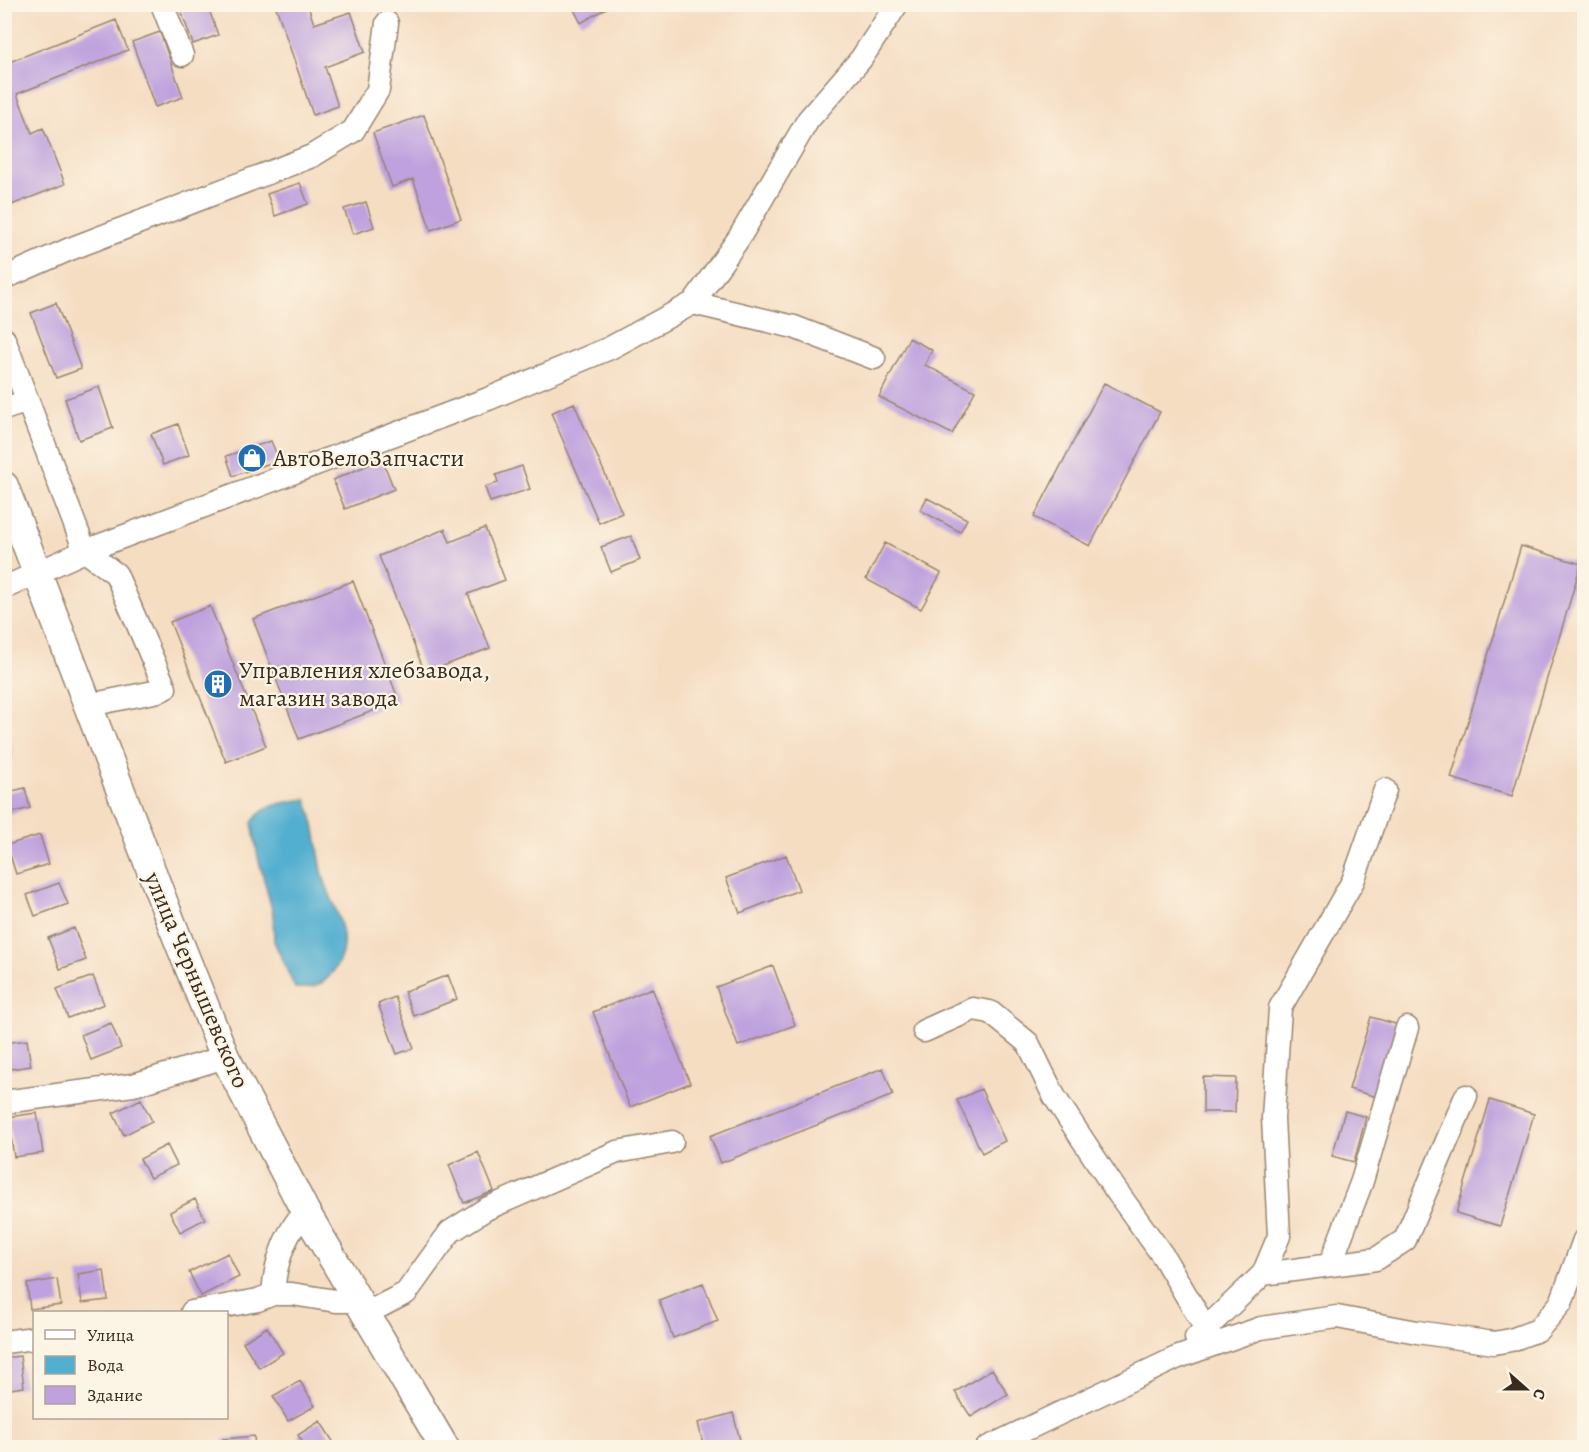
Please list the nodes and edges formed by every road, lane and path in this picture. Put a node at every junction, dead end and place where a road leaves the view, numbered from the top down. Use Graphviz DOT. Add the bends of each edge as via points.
graph roads {
  1 [pos="162,4"];
  2 [pos="897,4"];
  3 [pos="387,22"];
  4 [pos="182,55"];
  5 [pos="4,278"];
  6 [pos="693,303"];
  7 [pos="4,339"];
  8 [pos="874,358"];
  9 [pos="28,401"];
  10 [pos="4,409"];
  11 [pos="4,486"];
  12 [pos="85,551"];
  13 [pos="36,572"];
  14 [pos="4,588"];
  15 [pos="89,705"];
  16 [pos="1385,790"];
  17 [pos="1407,1028"];
  18 [pos="924,1030"];
  19 [pos="225,1057"];
  20 [pos="1466,1096"];
  21 [pos="4,1102"];
  22 [pos="672,1142"];
  23 [pos="305,1211"];
  24 [pos="1584,1240"];
  25 [pos="1330,1265"];
  26 [pos="1263,1274"];
  27 [pos="273,1294"];
  28 [pos="361,1307"];
  29 [pos="198,1311"];
  30 [pos="1206,1329"];
  31 [pos="33,1338"];
  32 [pos="4,1342"];
  33 [pos="1176,1358"];
  34 [pos="445,1448"];
  35 [pos="987,1448"];
  1 -- 4 [label="street"];
  2 -- 6 [label="street" via="861,59 808,120 739,238"];
  3 -- 5 [label="street" via="378,90 353,131 312,156"];
  6 -- 8 [label="street" via="794,327"];
  6 -- 12 [label="street" via="610,348 488,399"];
  7 -- 9 [label="street"];
  9 -- 10 [label="street"];
  9 -- 12 [label="street"];
  11 -- 13 [label="main road, улица Чернышевского"];
  12 -- 13 [label="street"];
  12 -- 15 [label="street" via="116,574 165,688"];
  13 -- 14 [label="street"];
  13 -- 15 [label="main road, улица Чернышевского"];
  15 -- 19 [label="main road, улица Чернышевского"];
  16 -- 26 [label="street" via="1353,881 1280,1008 1273,1118 1279,1236"];
  17 -- 25 [label="street" via="1362,1181"];
  18 -- 30 [label="street" via="973,1009 990,1012 1028,1043 1053,1096 1163,1256"];
  19 -- 21 [label="street" via="133,1085"];
  19 -- 23 [label="main road, улица Чернышевского"];
  20 -- 25 [label="street" via="1405,1239 1376,1259"];
  22 -- 28 [label="street" via="617,1152 486,1209 450,1232 406,1293"];
  23 -- 27 [label="street" via="290,1231 279,1258"];
  23 -- 28 [label="main road, улица Чернышевского"];
  24 -- 33 [label="street" via="1561,1303 1538,1330 1511,1340 1494,1343 1337,1317 1261,1328"];
  25 -- 26 [label="street"];
  26 -- 30 [label="street"];
  27 -- 28 [label="street"];
  27 -- 29 [label="street"];
  28 -- 34 [label="main road, улица Чернышевского"];
  30 -- 33 [label="street"];
  31 -- 32 [label="street"];
  33 -- 35 [label="street"];
}
